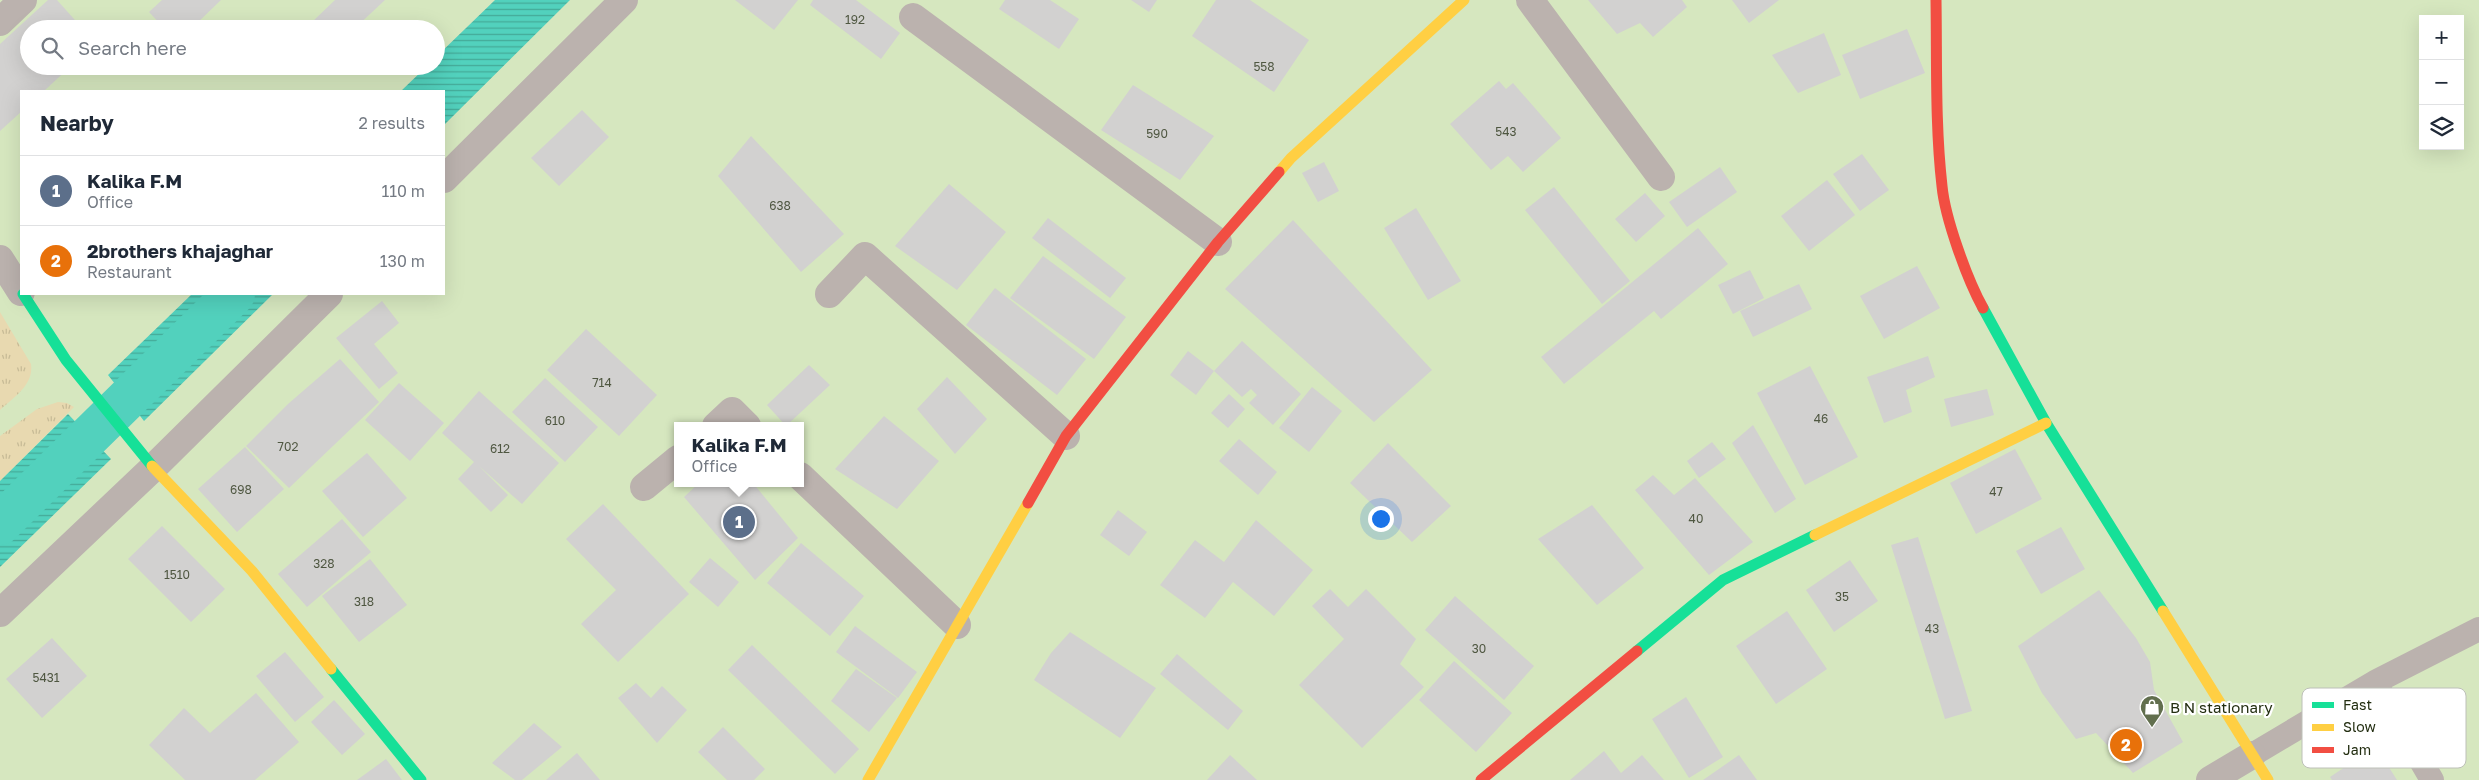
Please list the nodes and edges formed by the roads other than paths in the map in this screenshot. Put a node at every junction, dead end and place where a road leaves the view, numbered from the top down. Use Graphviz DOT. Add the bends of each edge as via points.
graph roads {
  1 [pos="23,0"];
  2 [pos="624,0"];
  3 [pos="1464,0"];
  4 [pos="1530,0"];
  5 [pos="1936,0"];
  6 [pos="913,17"];
  7 [pos="0,22"];
  8 [pos="1661,177"];
  9 [pos="445,178"];
  10 [pos="1218,242"];
  11 [pos="0,259"];
  12 [pos="20,290"];
  13 [pos="829,294"];
  14 [pos="23,295"];
  15 [pos="328,295"];
  16 [pos="720,422"];
  17 [pos="743,422"];
  18 [pos="2046,423"];
  19 [pos="1066,436"];
  20 [pos="148,461"];
  21 [pos="674,462"];
  22 [pos="804,480"];
  23 [pos="644,488"];
  24 [pos="0,613"];
  25 [pos="957,625"];
  26 [pos="2479,629"];
  27 [pos="2375,682"];
  28 [pos="2365,688"];
  29 [pos="2378,688"];
  30 [pos="2302,725"];
  31 [pos="2252,755"];
  32 [pos="2425,768"];
  33 [pos="421,780"];
  34 [pos="868,780"];
  35 [pos="1481,780"];
  36 [pos="2210,780"];
  37 [pos="2268,780"];
  38 [pos="2432,780"];
  1 -- 7 [label="street"];
  2 -- 9 [label="street"];
  3 -- 10 [label="street" via="1291,158"];
  4 -- 8 [label="street"];
  5 -- 18 [label="street" via="1936,112 1942,188 1958,248 1980,305"];
  6 -- 10 [label="street"];
  10 -- 19 [label="street"];
  11 -- 12 [label="street"];
  13 -- 19 [label="street" via="865,256"];
  14 -- 20 [label="street" via="66,360"];
  15 -- 20 [label="street"];
  16 -- 17 [label="street" via="732,411"];
  18 -- 31 [label="street"];
  18 -- 35 [label="street" via="1723,580"];
  19 -- 25 [label="street"];
  20 -- 24 [label="street"];
  20 -- 33 [label="street" via="257,576"];
  21 -- 23 [label="street"];
  22 -- 25 [label="street"];
  25 -- 34 [label="street"];
  26 -- 27 [label="lane"];
  27 -- 28 [label="lane"];
  27 -- 29 [label="lane"];
  30 -- 31 [label="lane"];
  31 -- 36 [label="street"];
  31 -- 37 [label="street"];
  32 -- 38 [label="lane"];
}
